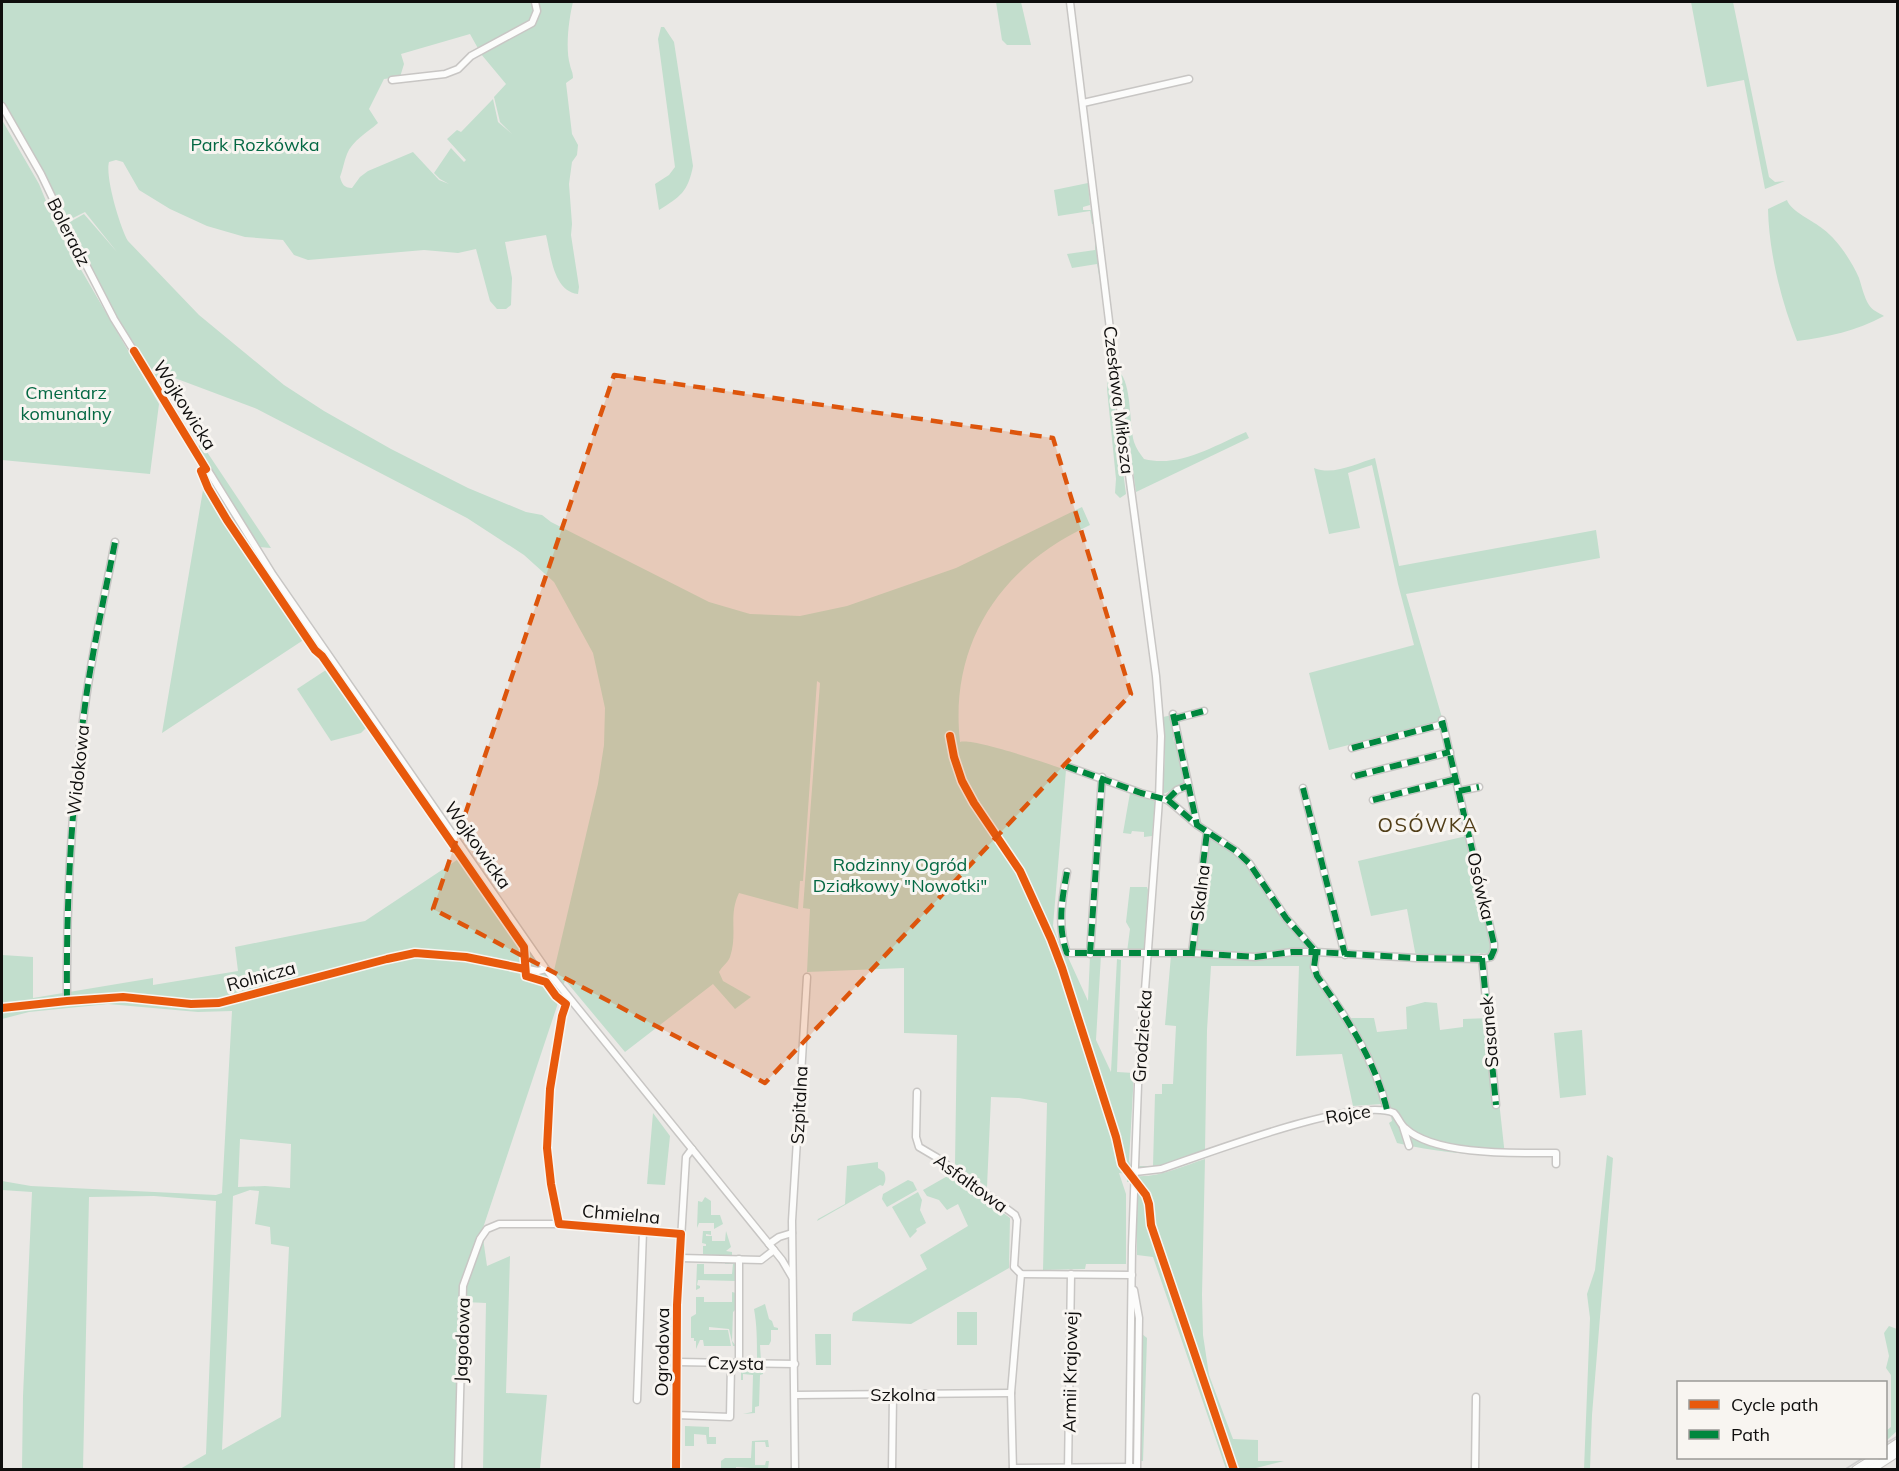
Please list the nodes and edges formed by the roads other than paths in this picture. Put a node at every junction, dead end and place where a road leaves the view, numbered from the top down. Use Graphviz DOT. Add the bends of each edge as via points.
graph roads {
  1 [pos="535,2"];
  2 [pos="1070,2"];
  3 [pos="1189,79"];
  4 [pos="392,80"];
  5 [pos="1083,103"];
  6 [pos="2,106"];
  7 [pos="137,357"];
  8 [pos="115,542"];
  9 [pos="1204,711"];
  10 [pos="1352,748"];
  11 [pos="1450,752"];
  12 [pos="1066,766"];
  13 [pos="1355,776"];
  14 [pos="1102,777"];
  15 [pos="1456,779"];
  16 [pos="1187,786"];
  17 [pos="1304,788"];
  18 [pos="1479,788"];
  19 [pos="1459,791"];
  20 [pos="1159,798"];
  21 [pos="1167,800"];
  22 [pos="1373,800"];
  23 [pos="1197,825"];
  24 [pos="1207,832"];
  25 [pos="1067,872"];
  26 [pos="1148,952"];
  27 [pos="1316,952"];
  28 [pos="1192,953"];
  29 [pos="1090,954"];
  30 [pos="1345,955"];
  31 [pos="1482,958"];
  32 [pos="546,969"];
  33 [pos="807,977"];
  34 [pos="67,1000"];
  35 [pos="2,1008"];
  36 [pos="917,1092"];
  37 [pos="1496,1105"];
  38 [pos="1387,1110"];
  39 [pos="1403,1127"];
  40 [pos="1409,1146"];
  41 [pos="692,1149"];
  42 [pos="1556,1164"];
  43 [pos="1135,1172"];
  44 [pos="499,1224"];
  45 [pos="643,1231"];
  46 [pos="792,1233"];
  47 [pos="681,1234"];
  48 [pos="771,1247"];
  49 [pos="793,1251"];
  50 [pos="680,1258"];
  51 [pos="739,1259"];
  52 [pos="782,1260"];
  53 [pos="1021,1274"];
  54 [pos="1071,1274"];
  55 [pos="1132,1275"];
  56 [pos="792,1277"];
  57 [pos="677,1362"];
  58 [pos="731,1364"];
  59 [pos="739,1364"];
  60 [pos="795,1364"];
  61 [pos="1011,1393"];
  62 [pos="795,1395"];
  63 [pos="893,1395"];
  64 [pos="1476,1396"];
  65 [pos="638,1400"];
  66 [pos="676,1415"];
  67 [pos="1898,1443"];
  68 [pos="1893,1454"];
  69 [pos="1873,1459"];
  70 [pos="1886,1459"];
  71 [pos="1133,1468"];
  72 [pos="1013,1469"];
  73 [pos="1068,1469"];
  74 [pos="458,1470"];
  75 [pos="676,1470"];
  76 [pos="795,1470"];
  77 [pos="892,1470"];
  78 [pos="1475,1470"];
  79 [pos="1856,1470"];
  80 [pos="1870,1470"];
  1 -- 4 [label="street" via="537,11 532,23 471,56 458,69"];
  2 -- 5 [label="street, Czesława Miłosza"];
  3 -- 5 [label="street"];
  5 -- 20 [label="street, Czesława Miłosza" via="1159,705"];
  6 -- 7 [label="street, Boleradz"];
  7 -- 32 [label="street, Wojkowicka" via="273,575"];
  8 -- 34 [label="street, Widokowa" via="84,712 76,787 67,914"];
  9 -- 16 [label="street" via="1174,717"];
  10 -- 11 [label="street, Osówka" via="1442,722"];
  11 -- 13 [label="street"];
  11 -- 15 [label="street, Osówka"];
  12 -- 14 [label="street"];
  14 -- 20 [label="street"];
  14 -- 29 [label="street"];
  15 -- 19 [label="street, Osówka"];
  15 -- 22 [label="street"];
  16 -- 21 [label="street"];
  16 -- 23 [label="street"];
  17 -- 30 [label="street"];
  18 -- 19 [label="street"];
  19 -- 31 [label="street, Osówka" via="1494,944 1491,957"];
  20 -- 21 [label="street"];
  20 -- 26 [label="street, Grodziecka"];
  21 -- 23 [label="street"];
  23 -- 24 [label="street"];
  24 -- 27 [label="street" via="1249,863 1286,918"];
  24 -- 28 [label="street, Skalna"];
  25 -- 29 [label="street" via="1062,898 1062,940 1067,953"];
  26 -- 28 [label="street"];
  26 -- 29 [label="street"];
  26 -- 43 [label="street, Grodziecka"];
  27 -- 28 [label="street" via="1255,957"];
  27 -- 30 [label="street"];
  27 -- 38 [label="street" via="1317,976 1359,1038 1377,1076"];
  30 -- 31 [label="street"];
  31 -- 37 [label="street, Sasanek"];
  32 -- 34 [label="street, Rolnicza" via="415,953 219,1003 191,1005 123,998"];
  32 -- 41 [label="street, Wojkowicka"];
  33 -- 46 [label="street, Szpitalna"];
  34 -- 35 [label="street, Rolnicza"];
  36 -- 53 [label="street, Asfaltowa" via="915,1137 920,1147 1015,1215 1014,1267"];
  38 -- 39 [label="street, Rojce" via="1394,1113"];
  38 -- 43 [label="street, Rojce" via="1316,1118 1161,1169"];
  39 -- 40 [label="street"];
  39 -- 42 [label="street, Rojce" via="1450,1147 1511,1154 1556,1152"];
  41 -- 47 [label="street, Ogrodowa" via="686,1157"];
  41 -- 48 [label="street, Wojkowicka"];
  43 -- 55 [label="street, Grodziecka"];
  44 -- 45 [label="street, Chmielna"];
  44 -- 74 [label="street, Jagodowa" via="484,1232 463,1286"];
  45 -- 47 [label="street, Chmielna"];
  45 -- 65 [label="street"];
  46 -- 48 [label="street" via="779,1237"];
  46 -- 49 [label="street, Szpitalna"];
  47 -- 50 [label="street, Ogrodowa"];
  48 -- 51 [label="street" via="761,1260"];
  48 -- 52 [label="street, Wojkowicka"];
  49 -- 52 [label="street"];
  49 -- 56 [label="street, Szpitalna"];
  50 -- 51 [label="street"];
  50 -- 57 [label="street, Ogrodowa"];
  51 -- 59 [label="street"];
  52 -- 56 [label="street, Wojkowicka"];
  53 -- 54 [label="street"];
  53 -- 61 [label="street"];
  54 -- 55 [label="street"];
  54 -- 73 [label="street, Armii Krajowej"];
  55 -- 71 [label="street, Grodziecka"];
  56 -- 60 [label="street, Szpitalna"];
  57 -- 58 [label="street, Czysta"];
  57 -- 66 [label="street, Ogrodowa"];
  58 -- 59 [label="street, Czysta"];
  58 -- 66 [label="street" via="730,1417"];
  59 -- 60 [label="street, Czysta"];
  60 -- 62 [label="street, Szpitalna"];
  61 -- 63 [label="street, Szkolna"];
  61 -- 72 [label="street"];
  62 -- 63 [label="street, Szkolna"];
  62 -- 76 [label="street, Szpitalna"];
  63 -- 77 [label="street"];
  64 -- 78 [label="street"];
  66 -- 75 [label="street, Ogrodowa"];
  67 -- 68 [label="main road"];
  69 -- 79 [label="main road"];
  70 -- 80 [label="main road"];
  71 -- 73 [label="street"];
  72 -- 73 [label="street"];
}
